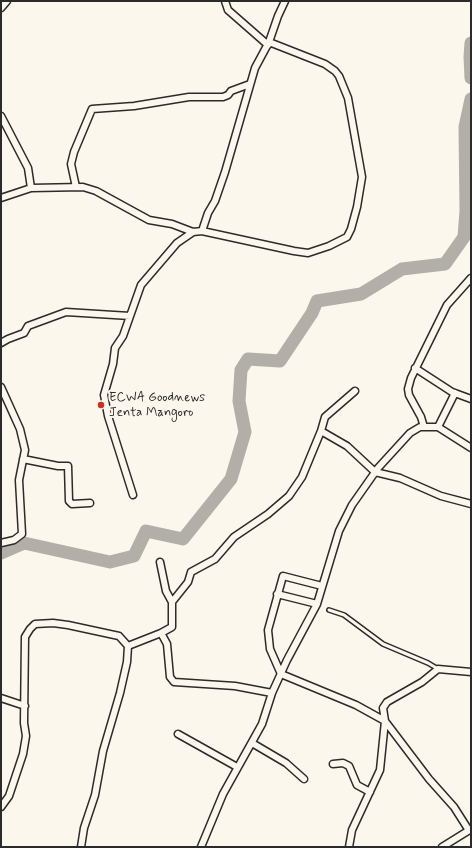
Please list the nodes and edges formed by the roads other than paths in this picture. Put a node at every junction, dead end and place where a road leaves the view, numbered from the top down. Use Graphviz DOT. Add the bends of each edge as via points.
graph roads {
  1 [pos="7,1"];
  2 [pos="225,1"];
  3 [pos="285,1"];
  4 [pos="1,8"];
  5 [pos="268,44"];
  6 [pos="250,84"];
  7 [pos="1,116"];
  8 [pos="76,187"];
  9 [pos="31,188"];
  10 [pos="1,198"];
  11 [pos="202,231"];
  12 [pos="193,232"];
  13 [pos="471,278"];
  14 [pos="130,316"];
  15 [pos="1,343"];
  16 [pos="415,368"];
  17 [pos="1,387"];
  18 [pos="355,391"];
  19 [pos="455,393"];
  20 [pos="471,399"];
  21 [pos="424,427"];
  22 [pos="438,427"];
  23 [pos="321,430"];
  24 [pos="471,448"];
  25 [pos="24,459"];
  26 [pos="375,472"];
  27 [pos="134,495"];
  28 [pos="90,503"];
  29 [pos="471,504"];
  30 [pos="1,543"];
  31 [pos="160,562"];
  32 [pos="322,586"];
  33 [pos="277,594"];
  34 [pos="172,602"];
  35 [pos="317,604"];
  36 [pos="329,610"];
  37 [pos="161,633"];
  38 [pos="128,646"];
  39 [pos="438,669"];
  40 [pos="471,672"];
  41 [pos="281,674"];
  42 [pos="272,693"];
  43 [pos="1,698"];
  44 [pos="25,706"];
  45 [pos="385,721"];
  46 [pos="178,734"];
  47 [pos="252,743"];
  48 [pos="333,764"];
  49 [pos="237,767"];
  50 [pos="304,779"];
  51 [pos="370,792"];
  52 [pos="1,806"];
  53 [pos="470,829"];
  54 [pos="81,847"];
  55 [pos="201,847"];
  56 [pos="349,847"];
  57 [pos="442,847"];
  1 -- 4 [label="street"];
  2 -- 5 [label="street" via="228,10"];
  3 -- 5 [label="street"];
  5 -- 6 [label="street" via="255,68"];
  5 -- 11 [label="street" via="325,64 339,76 348,98 362,177 351,229 348,237 308,252"];
  6 -- 8 [label="street" via="223,97 189,97 134,106 92,109 71,164"];
  6 -- 11 [label="street" via="227,166"];
  7 -- 9 [label="street" via="28,168"];
  8 -- 9 [label="street"];
  8 -- 12 [label="street" via="96,191 149,220 172,224"];
  9 -- 10 [label="street"];
  11 -- 12 [label="street"];
  12 -- 14 [label="street" via="177,243 141,285"];
  13 -- 16 [label="street" via="446,305"];
  14 -- 15 [label="street" via="66,312 28,326 24,334"];
  14 -- 27 [label="street" via="123,336 115,348 104,395 108,416"];
  16 -- 19 [label="street"];
  16 -- 21 [label="street" via="408,389"];
  17 -- 25 [label="street" via="20,428 25,450"];
  18 -- 23 [label="street" via="325,417"];
  19 -- 20 [label="street"];
  19 -- 22 [label="street"];
  21 -- 22 [label="street"];
  21 -- 26 [label="street" via="410,433"];
  22 -- 24 [label="street"];
  23 -- 26 [label="street" via="347,446"];
  23 -- 34 [label="street" via="302,477 289,496 234,537 215,559 191,572 188,582"];
  25 -- 28 [label="street" via="68,466 68,501 72,504"];
  25 -- 30 [label="street" via="19,480 22,534 14,540"];
  26 -- 29 [label="street" via="400,478 441,496"];
  26 -- 32 [label="street" via="343,520"];
  31 -- 34 [label="street" via="166,591"];
  32 -- 33 [label="street" via="284,576"];
  32 -- 35 [label="street"];
  33 -- 35 [label="street"];
  33 -- 41 [label="street" via="268,630 270,649"];
  34 -- 37 [label="street" via="174,621 172,626"];
  35 -- 41 [label="street"];
  36 -- 39 [label="lane" via="354,621 383,644"];
  37 -- 38 [label="street"];
  37 -- 42 [label="street" via="167,644 170,677 174,682 235,686"];
  38 -- 44 [label="street" via="119,636 106,632 53,623 35,624 25,637"];
  38 -- 54 [label="street" via="120,693 103,751 95,795"];
  39 -- 40 [label="street"];
  39 -- 45 [label="street" via="422,682 387,702 383,708"];
  41 -- 42 [label="street"];
  41 -- 45 [label="street" via="356,705"];
  42 -- 47 [label="street" via="262,724"];
  43 -- 44 [label="street"];
  44 -- 52 [label="street" via="26,736 23,754 9,796"];
  45 -- 51 [label="street" via="380,770"];
  45 -- 53 [label="street"];
  46 -- 49 [label="street"];
  47 -- 49 [label="street"];
  47 -- 50 [label="street" via="286,763"];
  48 -- 51 [label="street" via="344,763 348,766 357,785"];
  49 -- 55 [label="street"];
  51 -- 56 [label="street" via="352,830"];
  53 -- 57 [label="street"];
}
